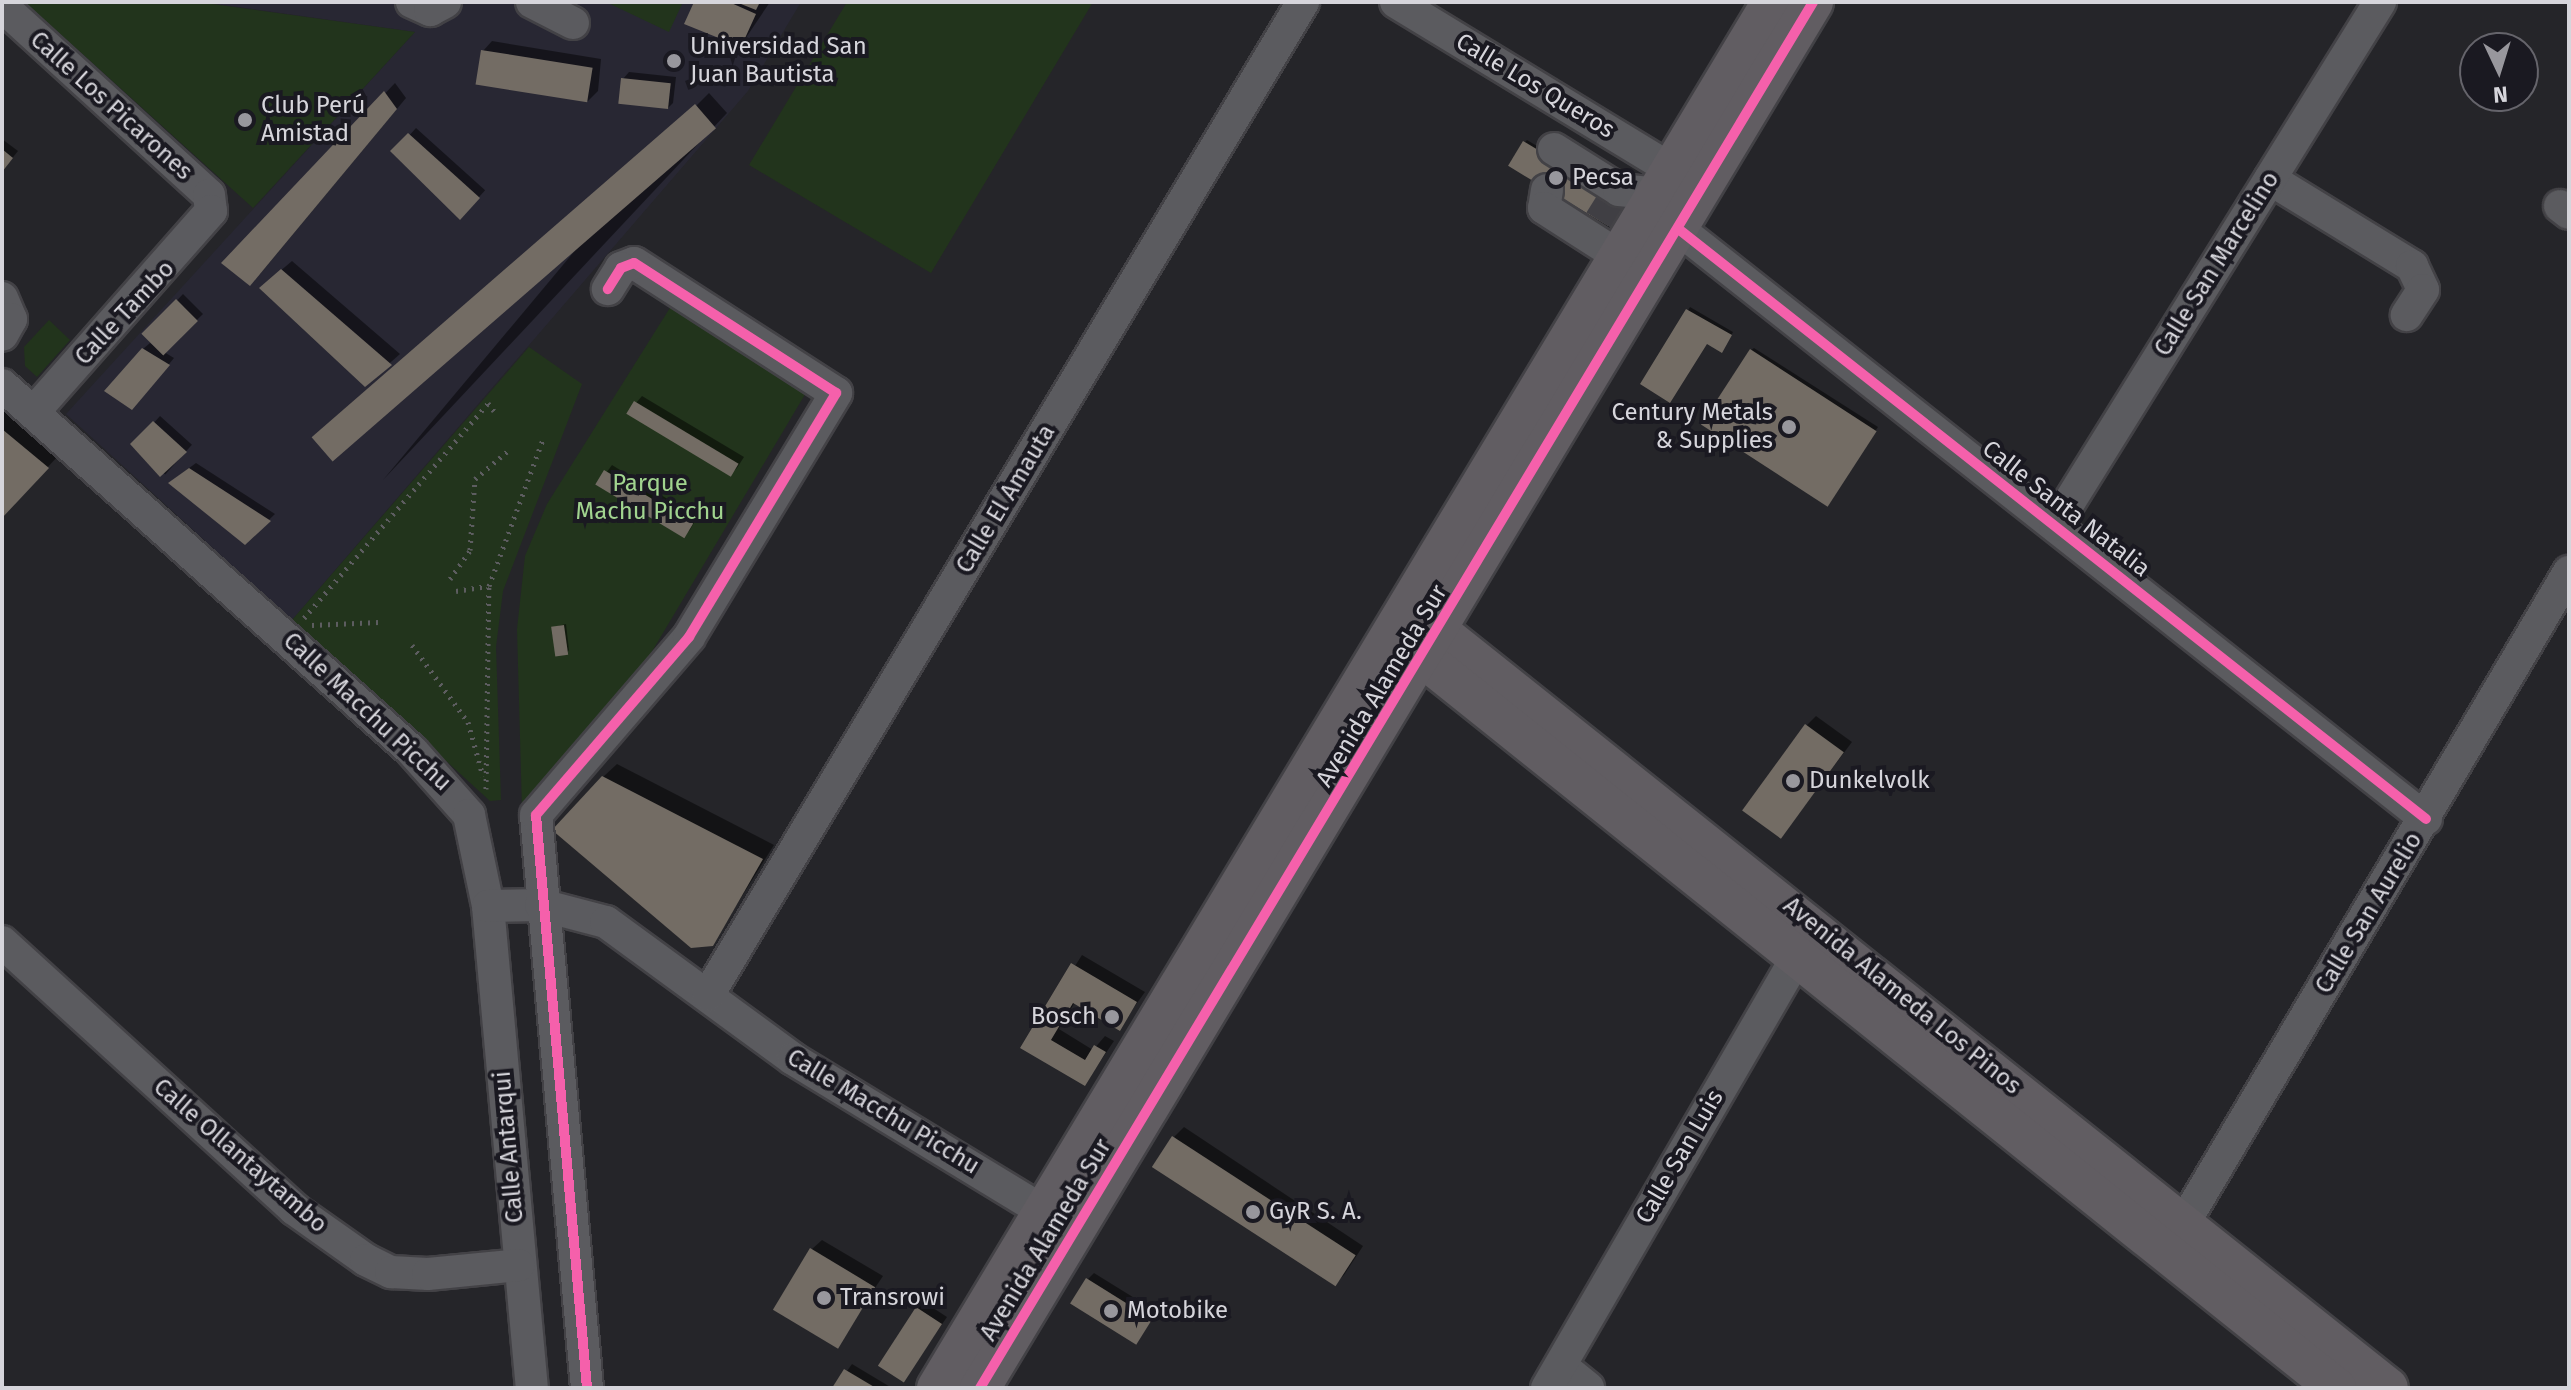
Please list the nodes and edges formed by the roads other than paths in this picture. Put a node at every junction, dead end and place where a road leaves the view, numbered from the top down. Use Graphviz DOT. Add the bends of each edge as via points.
graph roads {
  1 [pos="412,2"];
  2 [pos="445,2"];
  3 [pos="532,2"];
  4 [pos="1303,2"];
  5 [pos="1396,2"];
  6 [pos="1772,2"];
  7 [pos="1813,2"];
  8 [pos="2380,2"];
  9 [pos="2,6"];
  10 [pos="573,23"];
  11 [pos="1561,102"];
  12 [pos="1638,148"];
  13 [pos="1551,166"];
  14 [pos="2270,179"];
  15 [pos="1667,183"];
  16 [pos="211,211"];
  17 [pos="1609,221"];
  18 [pos="1681,231"];
  19 [pos="608,289"];
  20 [pos="2,298"];
  21 [pos="2407,315"];
  22 [pos="2,335"];
  23 [pos="2,385"];
  24 [pos="33,413"];
  25 [pos="2055,525"];
  26 [pos="2569,572"];
  27 [pos="1417,633"];
  28 [pos="2426,819"];
  29 [pos="541,905"];
  30 [pos="488,906"];
  31 [pos="1806,941"];
  32 [pos="2,942"];
  33 [pos="708,995"];
  34 [pos="1060,1221"];
  35 [pos="2175,1238"];
  36 [pos="519,1265"];
  37 [pos="1554,1377"];
  38 [pos="532,1388"];
  39 [pos="587,1388"];
  40 [pos="937,1388"];
  41 [pos="980,1388"];
  42 [pos="1588,1388"];
  43 [pos="2336,1388"];
  44 [pos="2388,1388"];
  1 -- 2 [label="street" via="430,10"];
  3 -- 10 [label="street"];
  4 -- 33 [label="street, Calle El Amauta"];
  5 -- 11 [label="street, Calle Los Queros"];
  6 -- 15 [label="main road, Avenida Alameda Sur"];
  7 -- 18 [label="main road, Avenida Alameda Sur"];
  8 -- 14 [label="street, Calle San Marcelino"];
  9 -- 16 [label="street, Calle Los Picarones" via="209,195"];
  11 -- 12 [label="street, Calle Los Queros"];
  11 -- 13 [label="street"];
  12 -- 15 [label="street, Calle Los Queros"];
  12 -- 17 [label="street"];
  13 -- 17 [label="street"];
  13 -- 17 [label="street" via="1544,208"];
  14 -- 21 [label="street" via="2412,266 2423,290"];
  14 -- 25 [label="street, Calle San Marcelino"];
  15 -- 17 [label="main road, Avenida Alameda Sur"];
  15 -- 17 [label="street"];
  16 -- 24 [label="street, Calle Tambo"];
  17 -- 27 [label="main road, Avenida Alameda Sur"];
  18 -- 25 [label="street, Calle Santa Natalia"];
  18 -- 27 [label="main road, Avenida Alameda Sur"];
  19 -- 29 [label="street" via="621,268 634,263 836,393 689,637 542,803 534,830"];
  20 -- 22 [label="street" via="11,319"];
  23 -- 24 [label="street, Calle Macchu Picchu"];
  24 -- 30 [label="street, Calle Macchu Picchu" via="453,790 469,815"];
  25 -- 28 [label="street, Calle Santa Natalia"];
  26 -- 28 [label="street, Calle San Aurelio"];
  27 -- 31 [label="main road, Avenida Alameda Los Pinos"];
  27 -- 34 [label="main road, Avenida Alameda Sur"];
  28 -- 35 [label="street, Calle San Aurelio"];
  29 -- 30 [label="street, Calle Macchu Picchu"];
  29 -- 33 [label="street, Calle Macchu Picchu" via="606,922"];
  29 -- 39 [label="street"];
  30 -- 36 [label="street, Calle Antarqui"];
  31 -- 35 [label="main road, Avenida Alameda Los Pinos"];
  31 -- 37 [label="street, Calle San Luis"];
  32 -- 36 [label="street, Calle Ollantaytambo" via="294,1209 366,1260 391,1272 428,1274"];
  33 -- 34 [label="street, Calle Macchu Picchu" via="793,1059"];
  34 -- 40 [label="main road, Avenida Alameda Sur"];
  34 -- 41 [label="main road, Avenida Alameda Sur"];
  35 -- 43 [label="main road, Avenida Alameda Los Pinos"];
  35 -- 44 [label="main road, Avenida Alameda Los Pinos"];
  36 -- 38 [label="street, Calle Antarqui"];
  37 -- 42 [label="street"];
}
